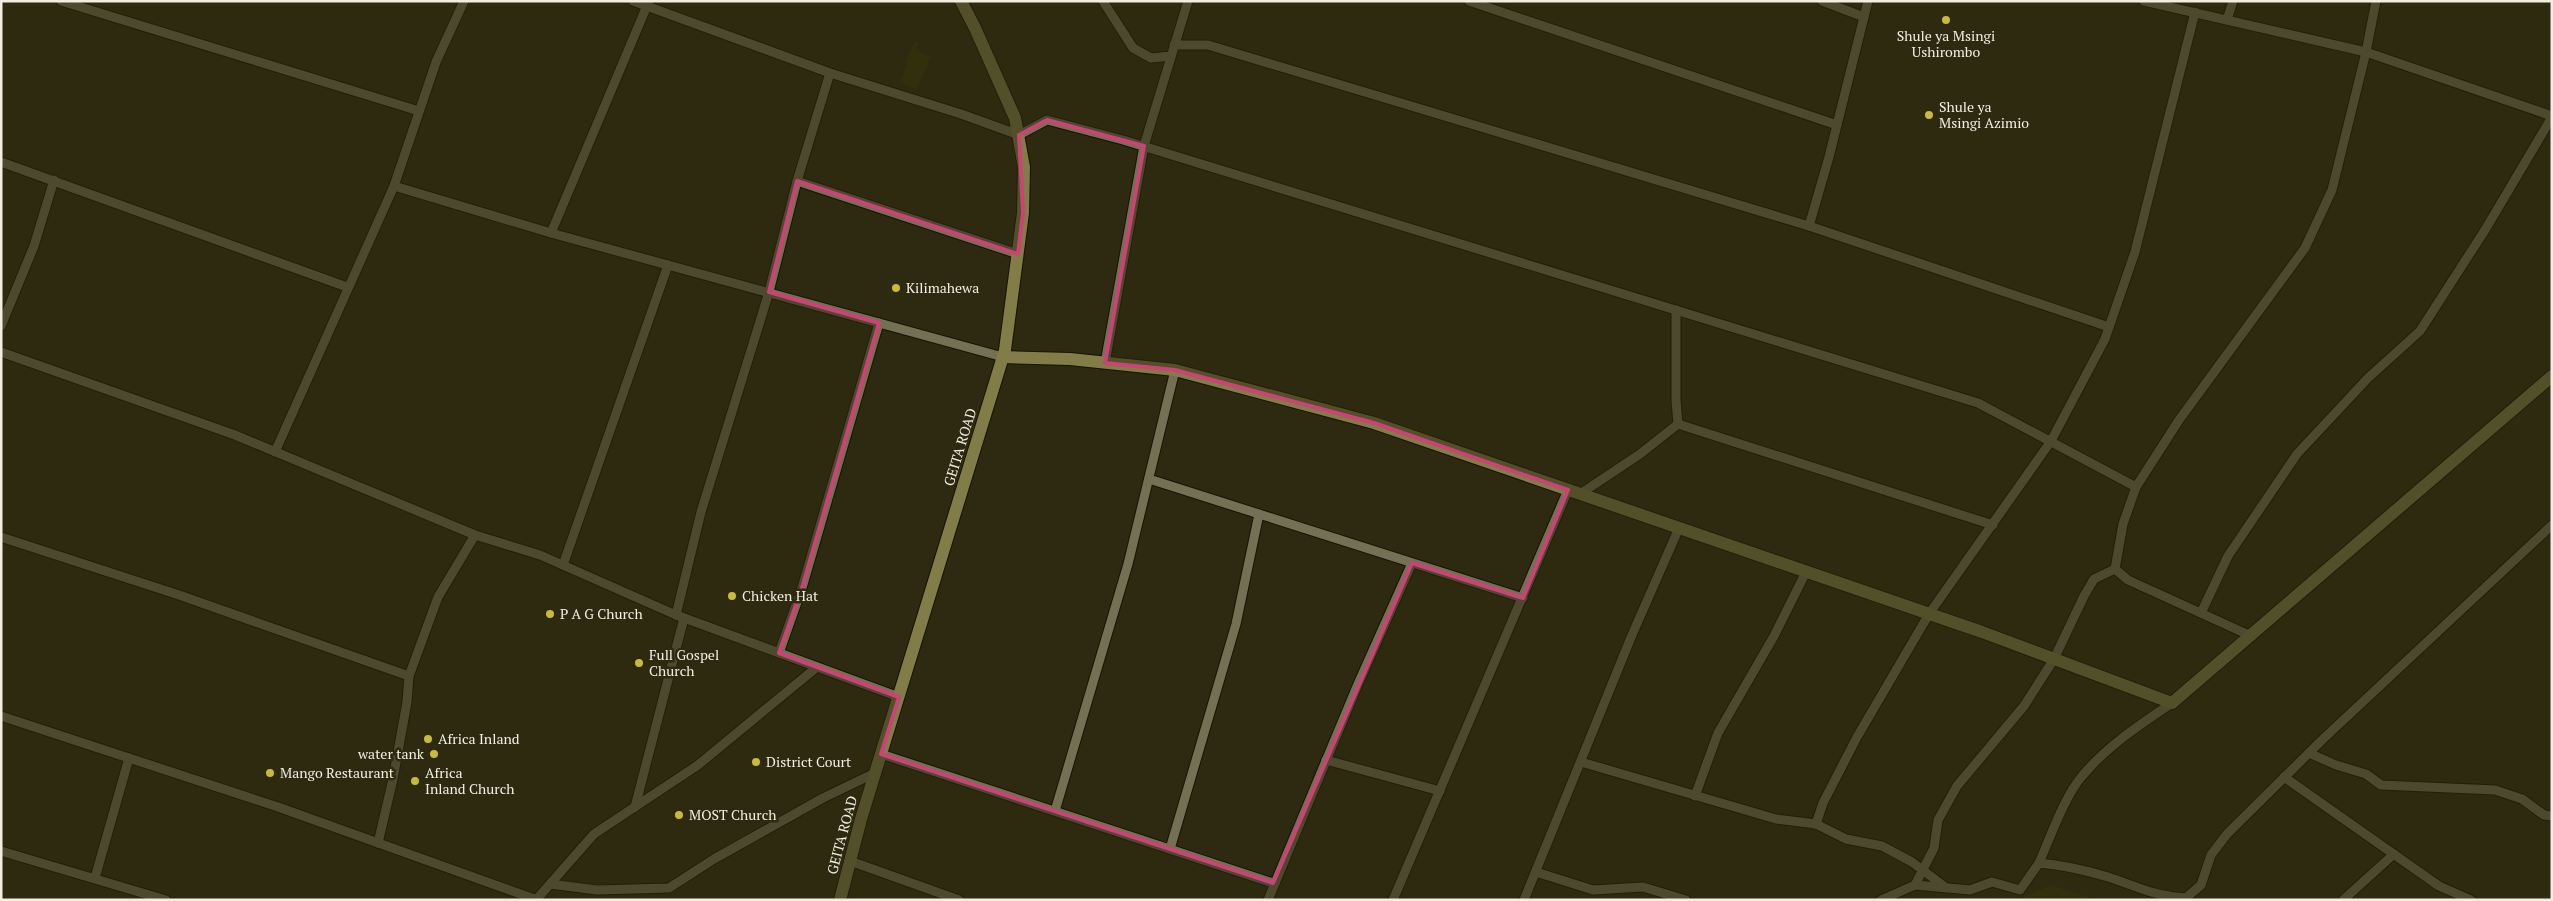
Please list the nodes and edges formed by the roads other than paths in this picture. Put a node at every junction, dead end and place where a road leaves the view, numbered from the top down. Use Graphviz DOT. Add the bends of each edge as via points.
graph roads {
  1 [pos="60,1"];
  2 [pos="464,1"];
  3 [pos="633,1"];
  4 [pos="961,1"];
  5 [pos="1103,1"];
  6 [pos="1188,1"];
  7 [pos="1469,1"];
  8 [pos="1822,1"];
  9 [pos="1868,1"];
  10 [pos="2144,1"];
  11 [pos="2233,1"];
  12 [pos="2376,1"];
  13 [pos="648,3"];
  14 [pos="2195,12"];
  15 [pos="1864,17"];
  16 [pos="2227,20"];
  17 [pos="1174,45"];
  18 [pos="2366,52"];
  19 [pos="1171,56"];
  20 [pos="830,72"];
  21 [pos="419,111"];
  22 [pos="2552,117"];
  23 [pos="1837,125"];
  24 [pos="1019,135"];
  25 [pos="1144,146"];
  26 [pos="1,162"];
  27 [pos="54,180"];
  28 [pos="797,181"];
  29 [pos="394,186"];
  30 [pos="1809,226"];
  31 [pos="551,233"];
  32 [pos="1018,254"];
  33 [pos="668,265"];
  34 [pos="347,286"];
  35 [pos="769,292"];
  36 [pos="1676,310"];
  37 [pos="879,324"];
  38 [pos="1,326"];
  39 [pos="2109,327"];
  40 [pos="1,352"];
  41 [pos="1003,357"];
  42 [pos="1105,363"];
  43 [pos="1175,370"];
  44 [pos="2552,376"];
  45 [pos="1678,424"];
  46 [pos="2051,441"];
  47 [pos="275,452"];
  48 [pos="1149,479"];
  49 [pos="2136,487"];
  50 [pos="1574,492"];
  51 [pos="1259,514"];
  52 [pos="1993,525"];
  53 [pos="2552,525"];
  54 [pos="1680,528"];
  55 [pos="475,536"];
  56 [pos="1,537"];
  57 [pos="1412,563"];
  58 [pos="564,565"];
  59 [pos="2116,569"];
  60 [pos="1806,572"];
  61 [pos="1523,598"];
  62 [pos="2201,613"];
  63 [pos="1929,614"];
  64 [pos="680,617"];
  65 [pos="2249,635"];
  66 [pos="779,653"];
  67 [pos="2054,659"];
  68 [pos="817,667"];
  69 [pos="409,676"];
  70 [pos="898,697"];
  71 [pos="2172,703"];
  72 [pos="1,716"];
  73 [pos="2308,753"];
  74 [pos="881,754"];
  75 [pos="129,758"];
  76 [pos="1326,760"];
  77 [pos="1581,762"];
  78 [pos="875,773"];
  79 [pos="2284,777"];
  80 [pos="1440,791"];
  81 [pos="1695,796"];
  82 [pos="634,807"];
  83 [pos="1055,811"];
  84 [pos="2552,816"];
  85 [pos="1816,824"];
  86 [pos="378,843"];
  87 [pos="1170,849"];
  88 [pos="1,851"];
  89 [pos="2394,854"];
  90 [pos="850,861"];
  91 [pos="2039,864"];
  92 [pos="1924,871"];
  93 [pos="1536,872"];
  94 [pos="95,878"];
  95 [pos="1273,883"];
  96 [pos="550,884"];
  97 [pos="1915,885"];
  98 [pos="1947,888"];
  99 [pos="166,900"];
  100 [pos="536,900"];
  101 [pos="840,900"];
  102 [pos="960,900"];
  103 [pos="1268,900"];
  104 [pos="1393,900"];
  105 [pos="1524,900"];
  106 [pos="1686,900"];
  107 [pos="1881,900"];
  108 [pos="2343,900"];
  109 [pos="2471,900"];
  1 -- 21 [label="street"];
  2 -- 21 [label="street" via="436,62"];
  3 -- 13 [label="street"];
  4 -- 24 [label="street, GEITA ROAD" via="1011,109"];
  5 -- 19 [label="street" via="1133,48 1151,58"];
  6 -- 17 [label="street"];
  7 -- 23 [label="street"];
  8 -- 15 [label="street"];
  9 -- 15 [label="street"];
  10 -- 14 [label="street"];
  11 -- 16 [label="street"];
  12 -- 18 [label="street"];
  13 -- 20 [label="street"];
  13 -- 31 [label="street"];
  14 -- 16 [label="street"];
  14 -- 39 [label="street" via="2136,252"];
  15 -- 23 [label="street"];
  16 -- 18 [label="street"];
  17 -- 19 [label="street"];
  17 -- 30 [label="street" via="1208,45"];
  18 -- 22 [label="street"];
  18 -- 49 [label="street" via="2332,190 2305,248 2179,420"];
  19 -- 25 [label="street"];
  20 -- 24 [label="street"];
  20 -- 28 [label="street"];
  21 -- 29 [label="street"];
  22 -- 62 [label="street" via="2420,331 2368,378 2297,454 2228,556"];
  23 -- 30 [label="street"];
  24 -- 25 [label="street" via="1047,120"];
  24 -- 32 [label="street, GEITA ROAD" via="1024,167"];
  25 -- 36 [label="street"];
  25 -- 42 [label="street"];
  26 -- 27 [label="street"];
  27 -- 34 [label="street"];
  27 -- 38 [label="street" via="34,246"];
  28 -- 32 [label="street"];
  28 -- 35 [label="street"];
  29 -- 31 [label="street"];
  29 -- 34 [label="street"];
  30 -- 39 [label="street"];
  31 -- 33 [label="street"];
  32 -- 41 [label="street, GEITA ROAD"];
  33 -- 35 [label="street"];
  33 -- 58 [label="street"];
  34 -- 47 [label="street"];
  35 -- 37 [label="street"];
  35 -- 64 [label="street" via="701,512"];
  36 -- 45 [label="street"];
  36 -- 46 [label="street" via="1978,403"];
  37 -- 41 [label="street"];
  37 -- 66 [label="street" via="802,588"];
  39 -- 46 [label="street" via="2106,339"];
  40 -- 47 [label="street"];
  41 -- 42 [label="street"];
  41 -- 70 [label="street, GEITA ROAD"];
  42 -- 43 [label="street"];
  43 -- 48 [label="street"];
  43 -- 50 [label="street" via="1374,423"];
  44 -- 65 [label="street"];
  45 -- 50 [label="street" via="1640,454"];
  45 -- 52 [label="street"];
  46 -- 49 [label="street"];
  46 -- 52 [label="street"];
  47 -- 55 [label="street"];
  48 -- 51 [label="street"];
  48 -- 83 [label="street" via="1128,564"];
  49 -- 59 [label="street" via="2123,524"];
  50 -- 54 [label="street"];
  50 -- 61 [label="street"];
  51 -- 57 [label="street"];
  51 -- 87 [label="street" via="1236,624"];
  52 -- 63 [label="street"];
  53 -- 73 [label="street"];
  54 -- 60 [label="street"];
  54 -- 77 [label="street" via="1632,635"];
  55 -- 58 [label="street" via="540,554"];
  55 -- 69 [label="street" via="438,597"];
  56 -- 69 [label="street" via="179,595"];
  57 -- 61 [label="street"];
  57 -- 76 [label="street"];
  58 -- 64 [label="street"];
  59 -- 62 [label="street" via="2128,580"];
  59 -- 67 [label="street" via="2094,579"];
  60 -- 63 [label="street"];
  60 -- 81 [label="street" via="1718,734"];
  61 -- 80 [label="street"];
  62 -- 65 [label="street"];
  63 -- 67 [label="street"];
  63 -- 85 [label="street" via="1857,737 1823,803"];
  64 -- 66 [label="street"];
  64 -- 82 [label="street"];
  65 -- 71 [label="street"];
  66 -- 68 [label="street"];
  67 -- 71 [label="street"];
  67 -- 92 [label="street" via="2024,706 1957,786 1938,820 1934,848"];
  68 -- 70 [label="street"];
  68 -- 82 [label="street" via="698,765"];
  69 -- 86 [label="street" via="393,779"];
  70 -- 74 [label="street, GEITA ROAD"];
  71 -- 91 [label="street" via="2118,740 2082,776 2059,817"];
  72 -- 75 [label="street"];
  73 -- 79 [label="street"];
  73 -- 84 [label="street" via="2336,766 2366,774 2381,785 2495,790 2522,799 2544,815"];
  74 -- 78 [label="street, GEITA ROAD"];
  74 -- 83 [label="street"];
  75 -- 86 [label="street"];
  75 -- 94 [label="street"];
  76 -- 80 [label="street"];
  76 -- 95 [label="street"];
  77 -- 81 [label="street"];
  77 -- 93 [label="street"];
  78 -- 90 [label="street, GEITA ROAD"];
  78 -- 96 [label="street" via="823,798 669,888 597,890"];
  79 -- 89 [label="street"];
  79 -- 91 [label="street" via="2227,834 2211,855 2201,885 2186,898 2164,897 2106,877 2059,865"];
  80 -- 104 [label="street"];
  81 -- 85 [label="street" via="1776,819"];
  82 -- 96 [label="street" via="594,834"];
  83 -- 87 [label="street"];
  85 -- 92 [label="street" via="1846,839 1882,846"];
  86 -- 100 [label="street"];
  87 -- 95 [label="street"];
  88 -- 94 [label="street"];
  89 -- 108 [label="street"];
  89 -- 109 [label="street" via="2439,886"];
  90 -- 101 [label="street, GEITA ROAD"];
  90 -- 102 [label="street"];
  91 -- 98 [label="street" via="2020,890 1992,882 1970,890"];
  92 -- 97 [label="street"];
  92 -- 98 [label="street"];
  93 -- 105 [label="street"];
  93 -- 106 [label="street" via="1593,890 1643,887"];
  94 -- 99 [label="street"];
  95 -- 103 [label="street"];
  96 -- 100 [label="street"];
  97 -- 98 [label="street"];
  97 -- 107 [label="street"];
}
